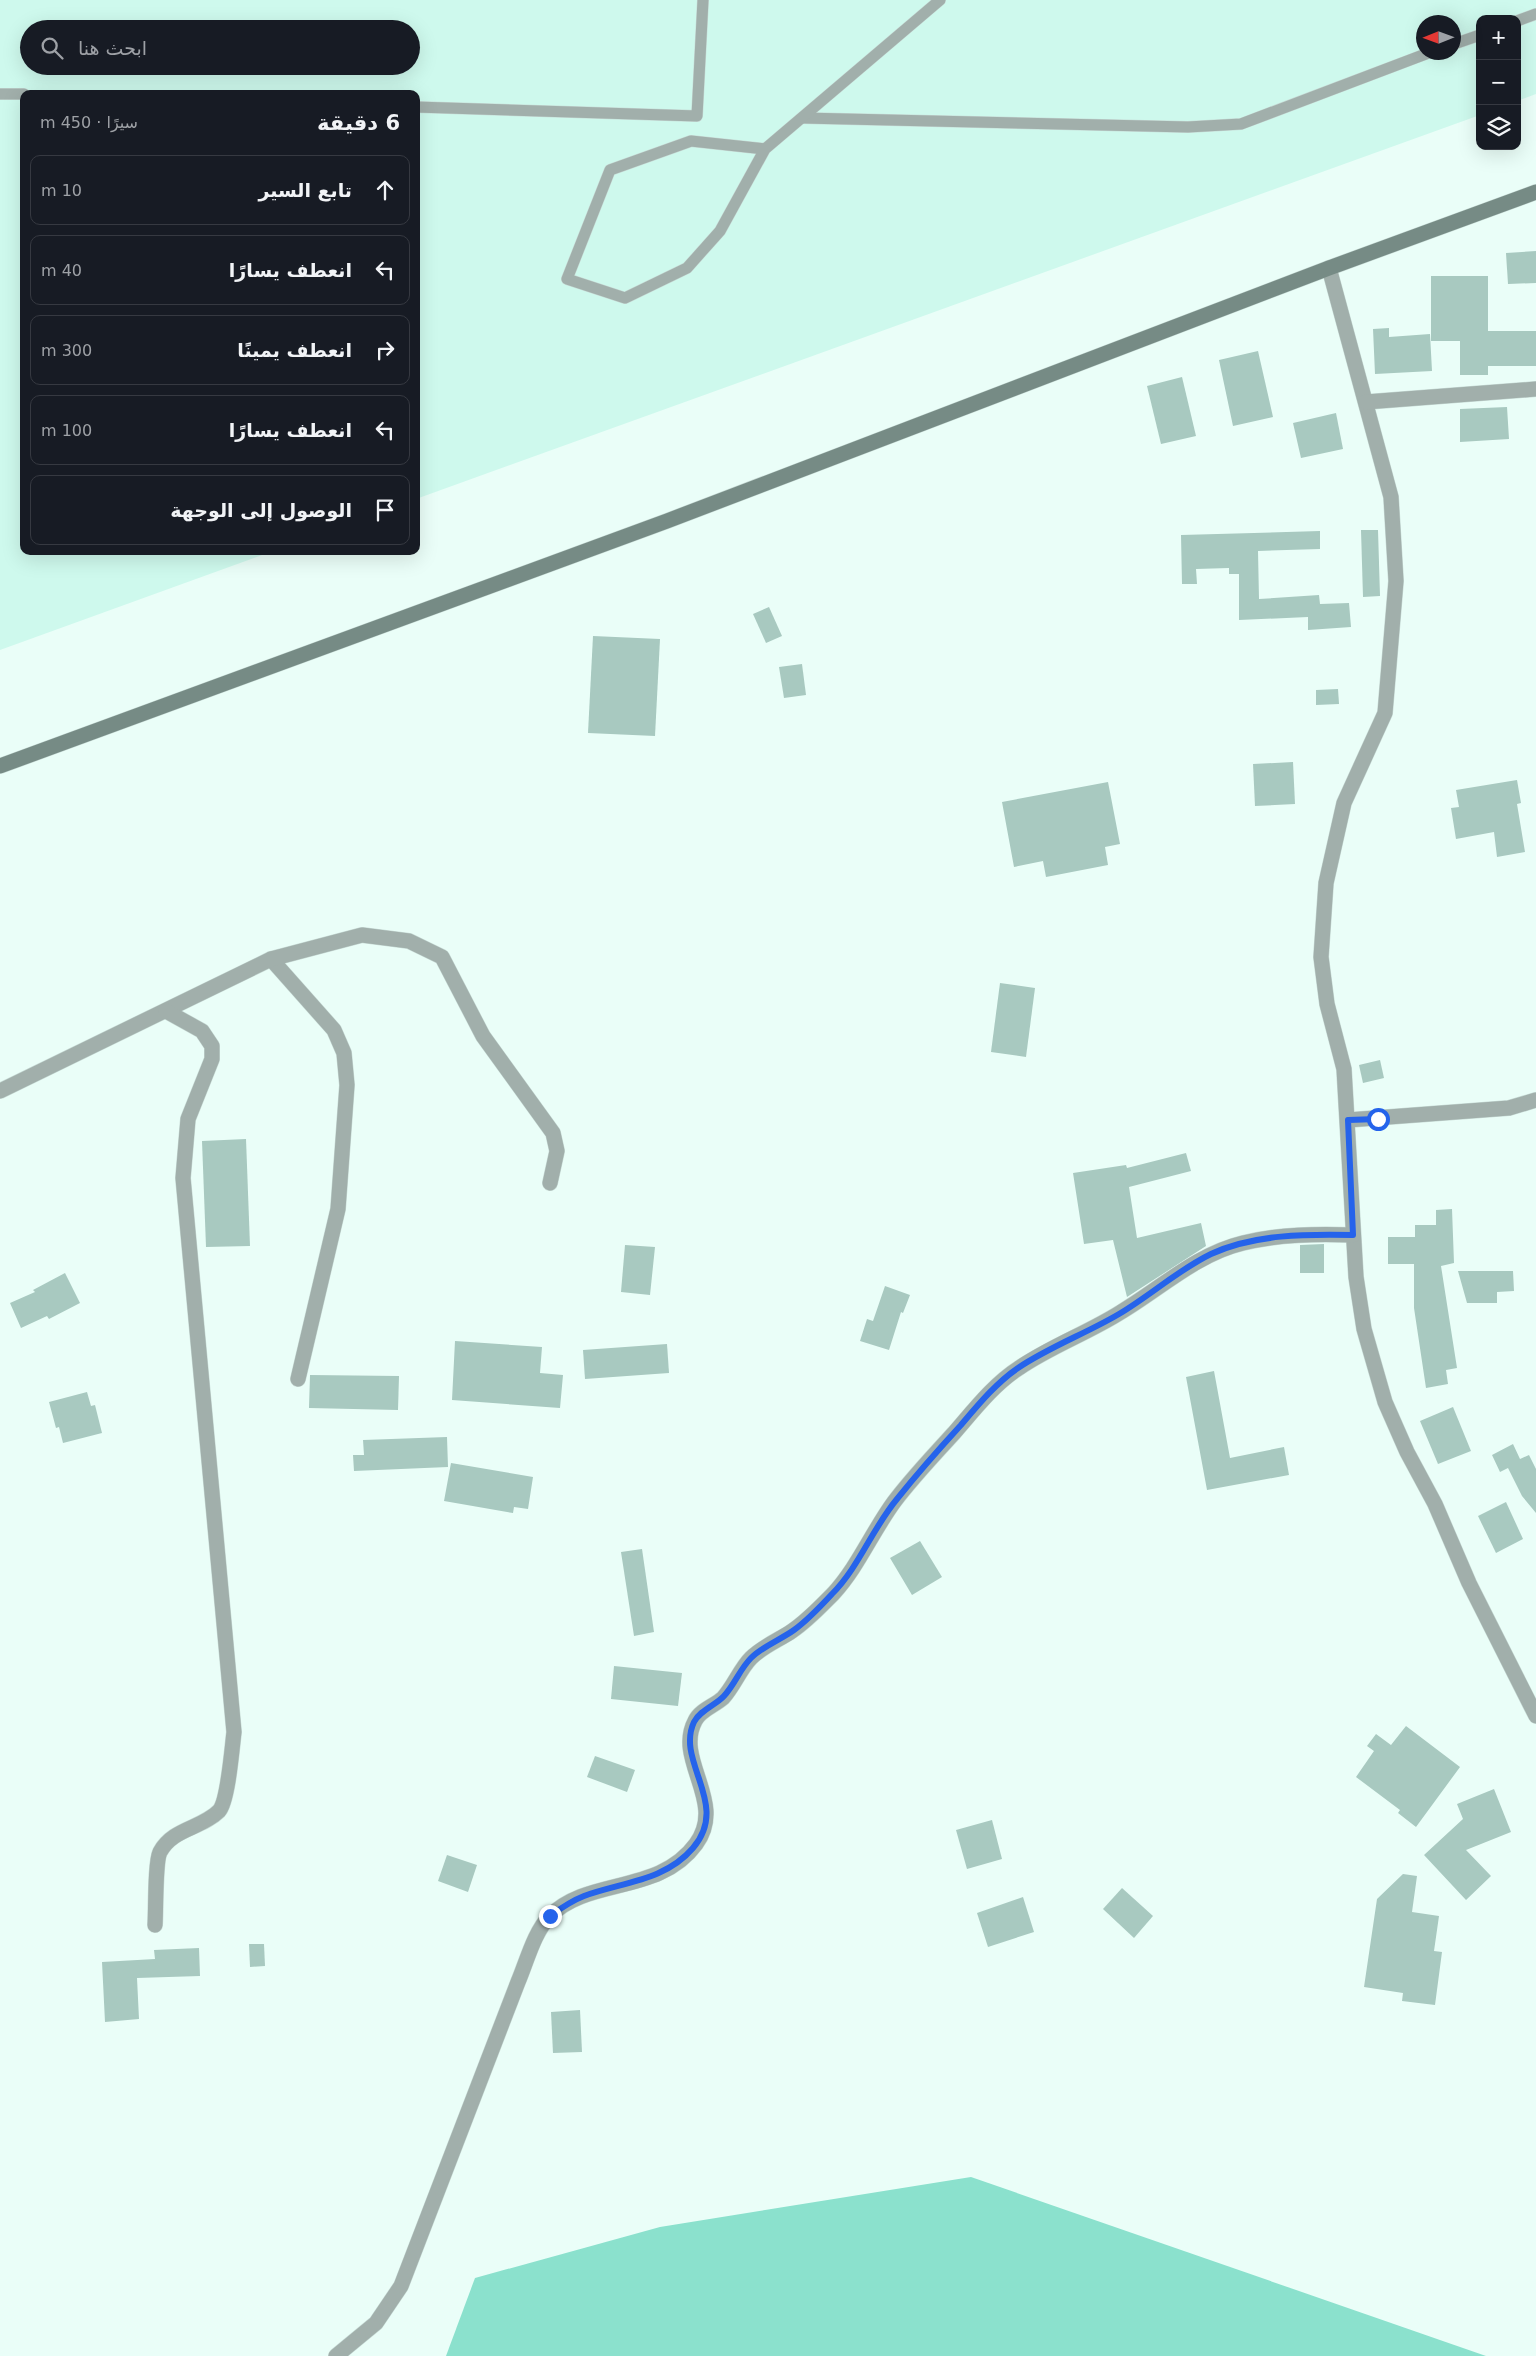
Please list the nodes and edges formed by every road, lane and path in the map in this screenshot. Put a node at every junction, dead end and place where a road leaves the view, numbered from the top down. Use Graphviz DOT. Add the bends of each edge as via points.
graph roads {
  1 [pos="703,0"];
  2 [pos="940,0"];
  3 [pos="1536,14"];
  4 [pos="1521,20"];
  5 [pos="1476,36"];
  6 [pos="1461,42"];
  7 [pos="1416,58"];
  8 [pos="0,94"];
  9 [pos="20,94"];
  10 [pos="420,107"];
  11 [pos="803,118"];
  12 [pos="765,149"];
  13 [pos="1536,192"];
  14 [pos="1329,268"];
  15 [pos="1536,389"];
  16 [pos="1366,402"];
  17 [pos="0,766"];
  18 [pos="271,959"];
  19 [pos="166,1011"];
  20 [pos="0,1091"];
  21 [pos="1536,1100"];
  22 [pos="1348,1120"];
  23 [pos="550,1183"];
  24 [pos="1353,1235"];
  25 [pos="298,1379"];
  26 [pos="1536,1716"];
  27 [pos="155,1925"];
  28 [pos="336,2356"];
  1 -- 10 [label="lane" via="697,116"];
  2 -- 11 [label="lane"];
  3 -- 4 [label="lane"];
  5 -- 6 [label="lane"];
  7 -- 11 [label="lane" via="1241,124 1188,127"];
  8 -- 9 [label="lane"];
  11 -- 12 [label="lane"];
  12 -- 12 [label="lane" via="691,141 610,170 567,279 625,298 687,268 720,231"];
  13 -- 14 [label="main road"];
  14 -- 16 [label="street"];
  14 -- 17 [label="main road" via="667,521"];
  15 -- 16 [label="street"];
  16 -- 22 [label="street" via="1392,497 1396,581 1385,713 1344,803 1326,883 1321,957 1327,1004 1344,1068"];
  18 -- 19 [label="street"];
  18 -- 23 [label="street" via="362,935 409,941 442,957 483,1036 553,1132 558,1151"];
  18 -- 25 [label="street" via="334,1030 344,1053 347,1085 338,1209"];
  19 -- 20 [label="street"];
  19 -- 27 [label="street" via="202,1031 212,1046 212,1059 188,1119 183,1178 234,1732 227,1786 220,1810 173,1836 159,1854"];
  21 -- 22 [label="street" via="1509,1108"];
  22 -- 24 [label="street"];
  24 -- 26 [label="street" via="1364,1329 1385,1402 1407,1452 1436,1504 1469,1583"];
  24 -- 28 [label="street" via="1315,1234 1243,1243 1211,1254 1123,1312 1018,1368 976,1408 894,1503 848,1576 834,1592 794,1630 750,1658 723,1698 694,1722 690,1744 707,1813 706,1827 694,1848 674,1866 649,1878 585,1896 550,1916 539,1933 509,2005 401,2286 376,2323"];
}
